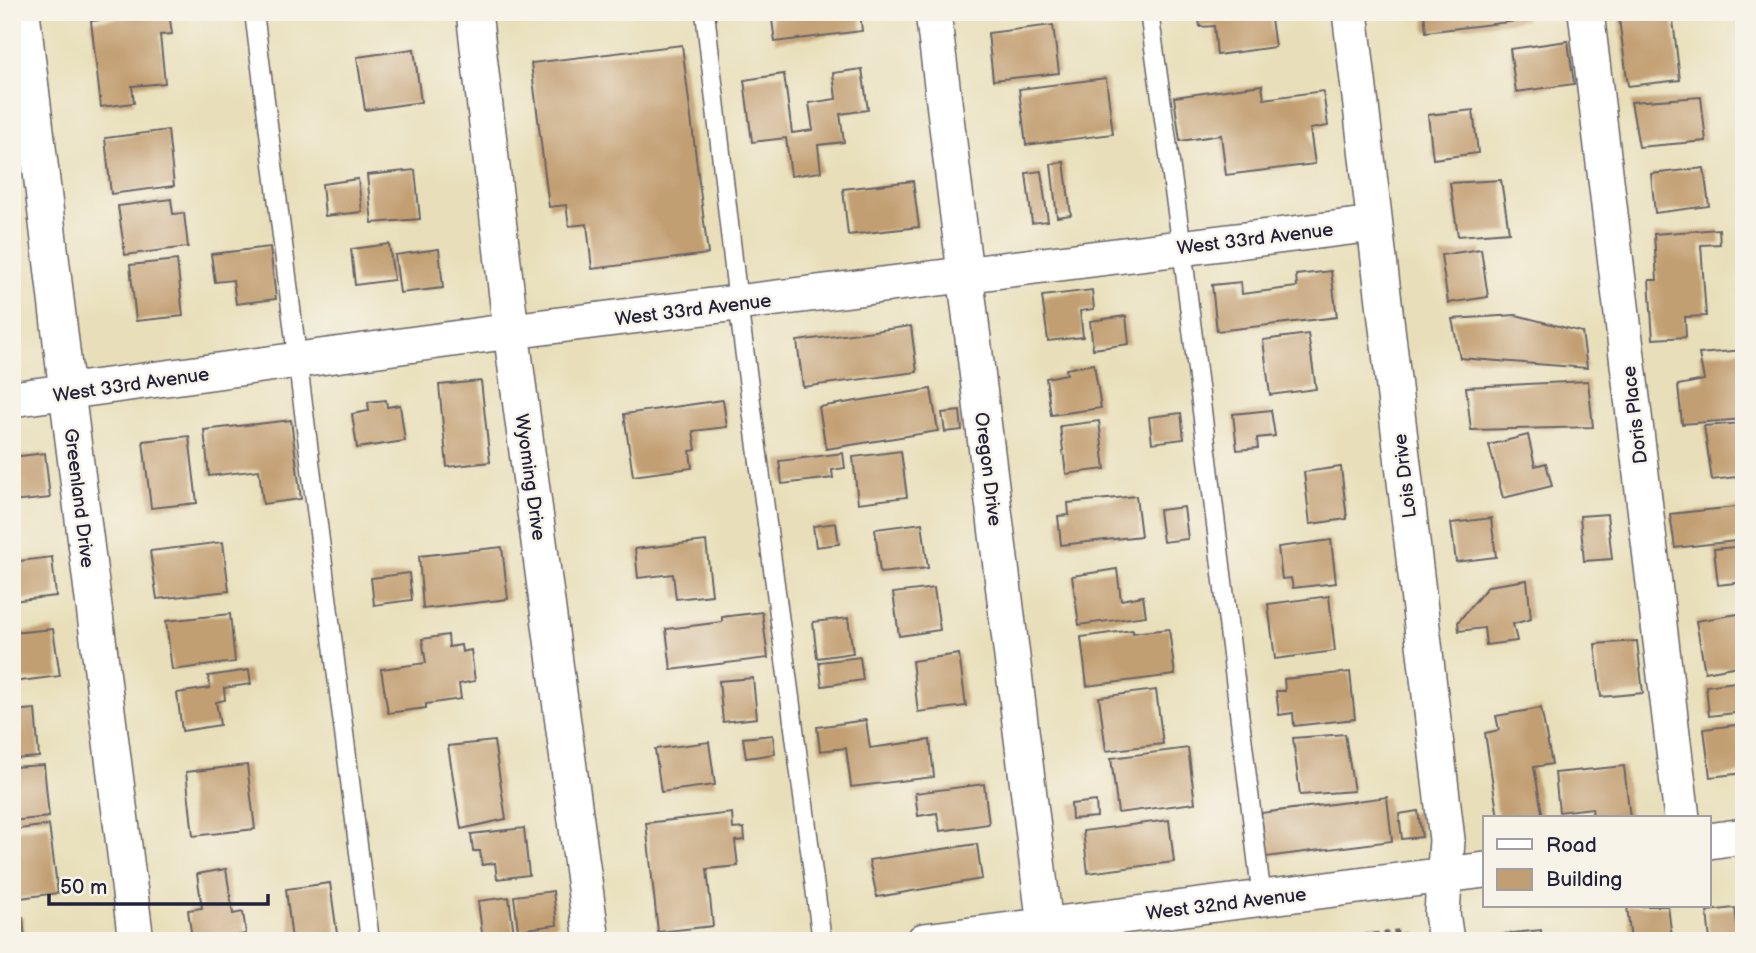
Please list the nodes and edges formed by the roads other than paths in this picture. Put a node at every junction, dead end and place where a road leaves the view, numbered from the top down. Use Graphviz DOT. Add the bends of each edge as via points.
graph roads {
  1 [pos="22,12"];
  2 [pos="254,12"];
  3 [pos="474,12"];
  4 [pos="705,12"];
  5 [pos="933,12"];
  6 [pos="1149,12"];
  7 [pos="1350,12"];
  8 [pos="1586,12"];
  9 [pos="1374,223"];
  10 [pos="1182,248"];
  11 [pos="965,275"];
  12 [pos="737,303"];
  13 [pos="511,331"];
  14 [pos="299,361"];
  15 [pos="67,392"];
  16 [pos="12,399"];
  17 [pos="1682,816"];
  18 [pos="1744,836"];
  19 [pos="1710,841"];
  20 [pos="1483,870"];
  21 [pos="1445,875"];
  22 [pos="1262,899"];
  23 [pos="1045,926"];
  24 [pos="136,941"];
  25 [pos="370,941"];
  26 [pos="593,941"];
  27 [pos="822,941"];
  28 [pos="925,941"];
  29 [pos="1446,941"];
  1 -- 15 [label="street, Greenland Drive"];
  2 -- 14 [label="lane"];
  3 -- 13 [label="street, Wyoming Drive"];
  4 -- 12 [label="lane"];
  5 -- 11 [label="street, Oregon Drive"];
  6 -- 10 [label="lane"];
  7 -- 9 [label="street, Lois Drive"];
  8 -- 17 [label="street, Doris Place"];
  9 -- 10 [label="street, West 33rd Avenue"];
  9 -- 21 [label="street, Lois Drive" via="1447,840"];
  10 -- 11 [label="street, West 33rd Avenue"];
  10 -- 22 [label="lane"];
  11 -- 12 [label="street, West 33rd Avenue"];
  11 -- 23 [label="street, Oregon Drive"];
  12 -- 13 [label="street, West 33rd Avenue"];
  12 -- 27 [label="lane"];
  13 -- 14 [label="street, West 33rd Avenue"];
  13 -- 26 [label="street, Wyoming Drive"];
  14 -- 15 [label="street, West 33rd Avenue"];
  14 -- 25 [label="lane"];
  15 -- 16 [label="street, West 33rd Avenue"];
  15 -- 24 [label="street, Greenland Drive"];
  18 -- 19 [label="street"];
  20 -- 21 [label="street, West 32nd Avenue"];
  21 -- 22 [label="street, West 32nd Avenue"];
  21 -- 29 [label="street, Lois Drive" via="1442,913"];
  22 -- 23 [label="street, West 32nd Avenue"];
  23 -- 28 [label="street, West 32nd Avenue"];
}
